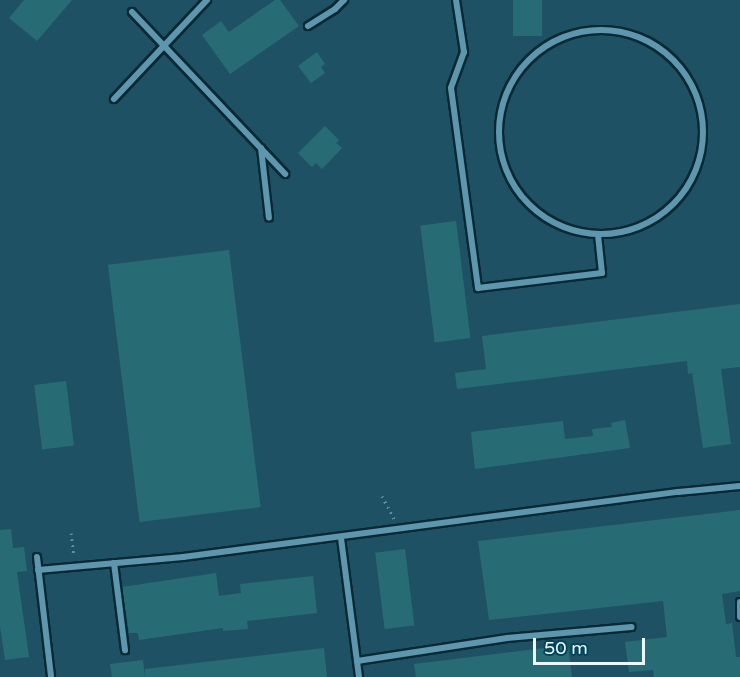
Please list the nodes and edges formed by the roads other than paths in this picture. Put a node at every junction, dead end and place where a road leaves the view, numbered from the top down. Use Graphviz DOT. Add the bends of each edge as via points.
graph roads {
  1 [pos="207,0"];
  2 [pos="344,0"];
  3 [pos="456,0"];
  4 [pos="132,12"];
  5 [pos="308,26"];
  6 [pos="164,46"];
  7 [pos="114,99"];
  8 [pos="261,148"];
  9 [pos="285,174"];
  10 [pos="269,218"];
  11 [pos="598,234"];
  12 [pos="740,486"];
  13 [pos="341,538"];
  14 [pos="37,557"];
  15 [pos="114,563"];
  16 [pos="38,570"];
  17 [pos="740,602"];
  18 [pos="740,617"];
  19 [pos="632,627"];
  20 [pos="125,650"];
  21 [pos="357,660"];
  22 [pos="51,677"];
  23 [pos="359,677"];
  1 -- 6 [label="lane"];
  2 -- 5 [label="lane"];
  3 -- 11 [label="lane" via="464,52 451,88 478,288 602,273"];
  4 -- 6 [label="lane"];
  6 -- 7 [label="lane"];
  6 -- 8 [label="lane"];
  8 -- 9 [label="lane"];
  8 -- 10 [label="lane"];
  11 -- 11 [label="lane" via="628,230 668,209 688,186 702,143 697,98 683,71 648,42 605,30 575,33 535,55 508,91 500,120 506,166 530,204 561,225"];
  12 -- 13 [label="lane"];
  13 -- 15 [label="lane"];
  13 -- 21 [label="lane"];
  14 -- 16 [label="lane"];
  15 -- 16 [label="lane"];
  15 -- 20 [label="lane"];
  16 -- 22 [label="lane"];
  17 -- 18 [label="lane"];
  19 -- 21 [label="lane" via="507,638"];
  21 -- 23 [label="lane"];
}
